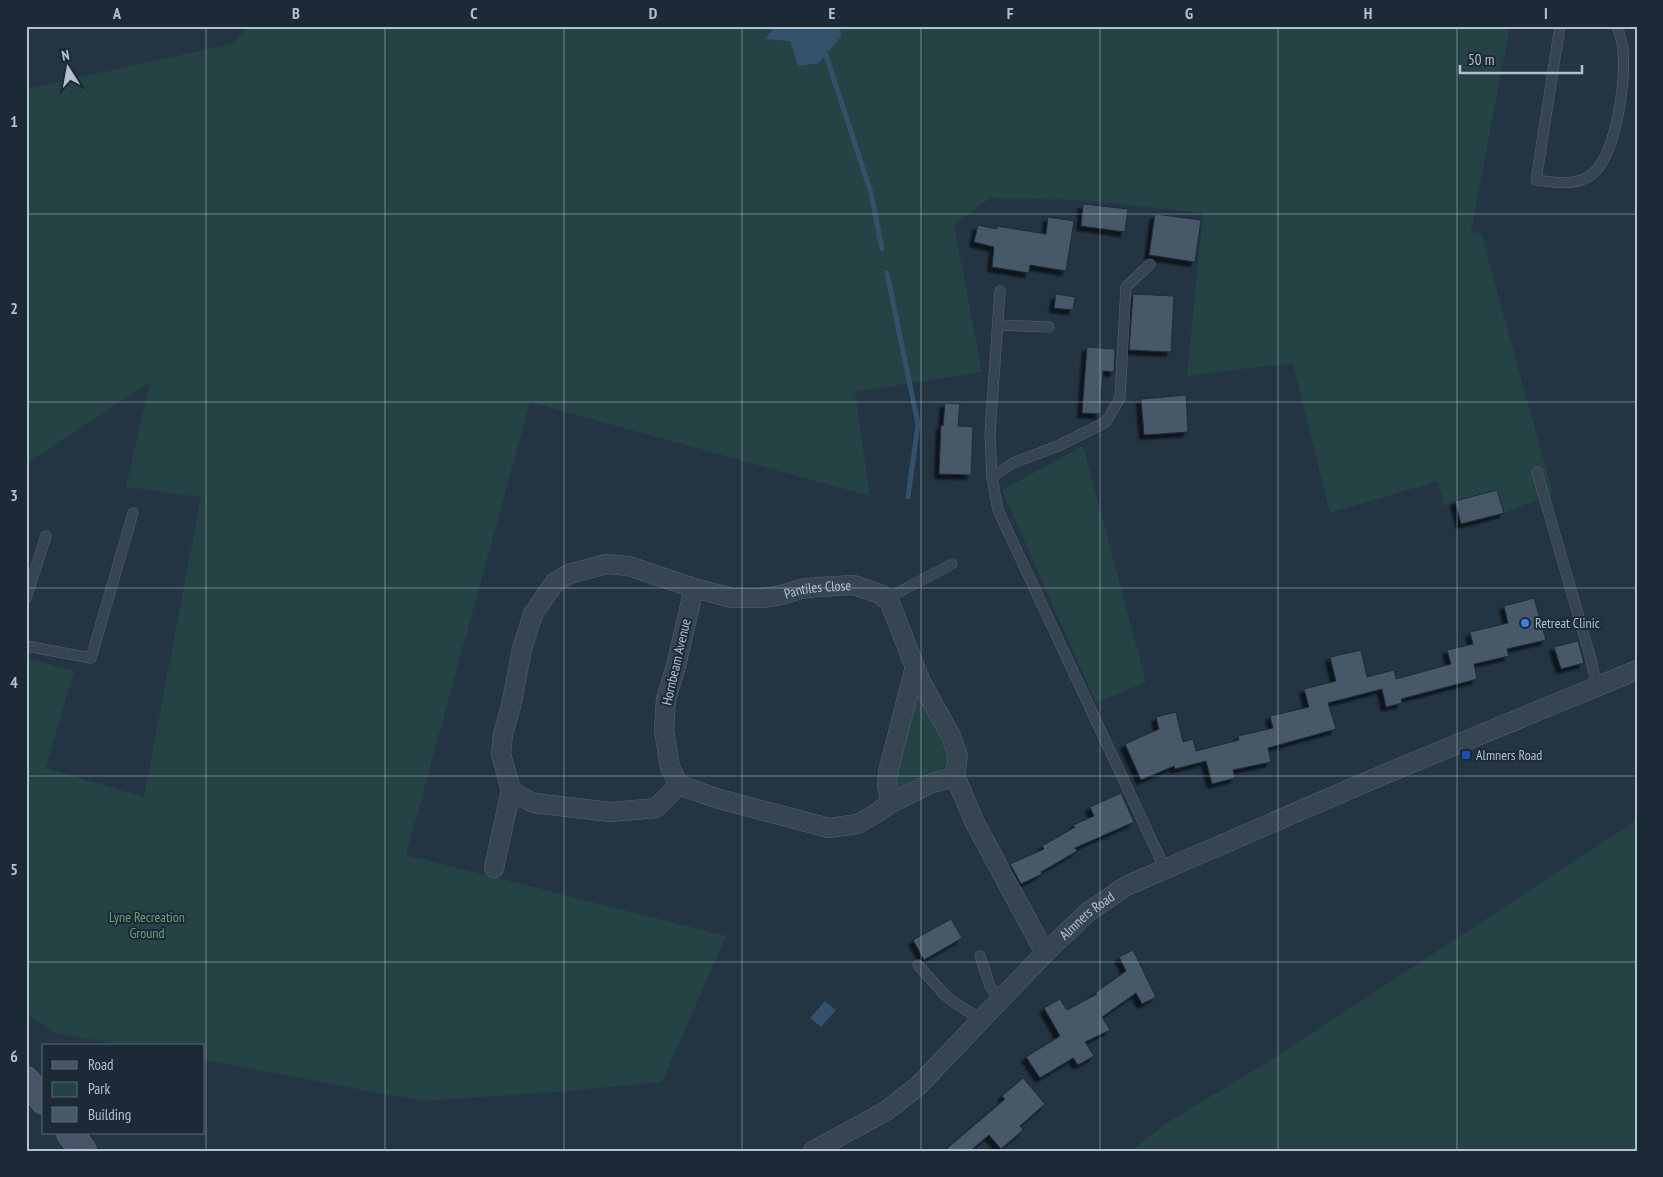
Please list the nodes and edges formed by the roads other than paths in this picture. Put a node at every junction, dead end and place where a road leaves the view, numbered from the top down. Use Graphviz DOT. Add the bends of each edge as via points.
graph roads {
  1 [pos="1560,26"];
  2 [pos="1617,26"];
  3 [pos="1150,264"];
  4 [pos="1000,291"];
  5 [pos="998,325"];
  6 [pos="1049,327"];
  7 [pos="1537,472"];
  8 [pos="992,477"];
  9 [pos="133,513"];
  10 [pos="46,536"];
  11 [pos="952,564"];
  12 [pos="694,588"];
  13 [pos="26,598"];
  14 [pos="886,600"];
  15 [pos="26,646"];
  16 [pos="915,667"];
  17 [pos="1637,670"];
  18 [pos="1597,686"];
  19 [pos="955,776"];
  20 [pos="679,785"];
  21 [pos="511,790"];
  22 [pos="891,803"];
  23 [pos="494,868"];
  24 [pos="1165,869"];
  25 [pos="1045,953"];
  26 [pos="980,956"];
  27 [pos="918,965"];
  28 [pos="1000,1000"];
  29 [pos="982,1020"];
  30 [pos="26,1080"];
  31 [pos="42,1099"];
  32 [pos="71,1134"];
  33 [pos="83,1151"];
  34 [pos="812,1151"];
  1 -- 2 [label="lane" via="1536,180 1564,183 1594,173 1612,140 1623,66"];
  3 -- 8 [label="lane" via="1126,287 1120,398 1106,422 1058,446 1013,463"];
  4 -- 5 [label="lane"];
  5 -- 6 [label="lane"];
  5 -- 8 [label="lane" via="990,433"];
  7 -- 18 [label="lane"];
  8 -- 24 [label="lane" via="998,510"];
  9 -- 15 [label="lane" via="91,658"];
  10 -- 13 [label="lane"];
  11 -- 14 [label="lane"];
  12 -- 14 [label="street, Pantiles Close" via="744,599 782,595 800,589 854,585 880,594"];
  12 -- 20 [label="street, Hornbeam Avenue" via="666,699 664,730 670,767"];
  12 -- 21 [label="street, Pantiles Close" via="629,566 606,564 569,574 555,582 533,614 504,734 501,754"];
  14 -- 16 [label="street"];
  16 -- 19 [label="street" via="951,736 958,756"];
  16 -- 22 [label="street" via="888,772"];
  17 -- 18 [label="street, Almners Road"];
  18 -- 24 [label="street, Almners Road"];
  19 -- 22 [label="street"];
  19 -- 25 [label="street" via="975,823"];
  20 -- 21 [label="street" via="656,808 610,812 534,803"];
  20 -- 22 [label="street" via="829,828 858,824"];
  21 -- 23 [label="street"];
  24 -- 25 [label="street, Almners Road" via="1126,886 1088,912"];
  25 -- 28 [label="street, Almners Road"];
  26 -- 28 [label="lane" via="990,986"];
  27 -- 29 [label="lane" via="945,995"];
  28 -- 29 [label="street, Almners Road"];
  29 -- 34 [label="street, Almners Road" via="918,1086 886,1111"];
  30 -- 31 [label="street"];
  32 -- 33 [label="street"];
}
